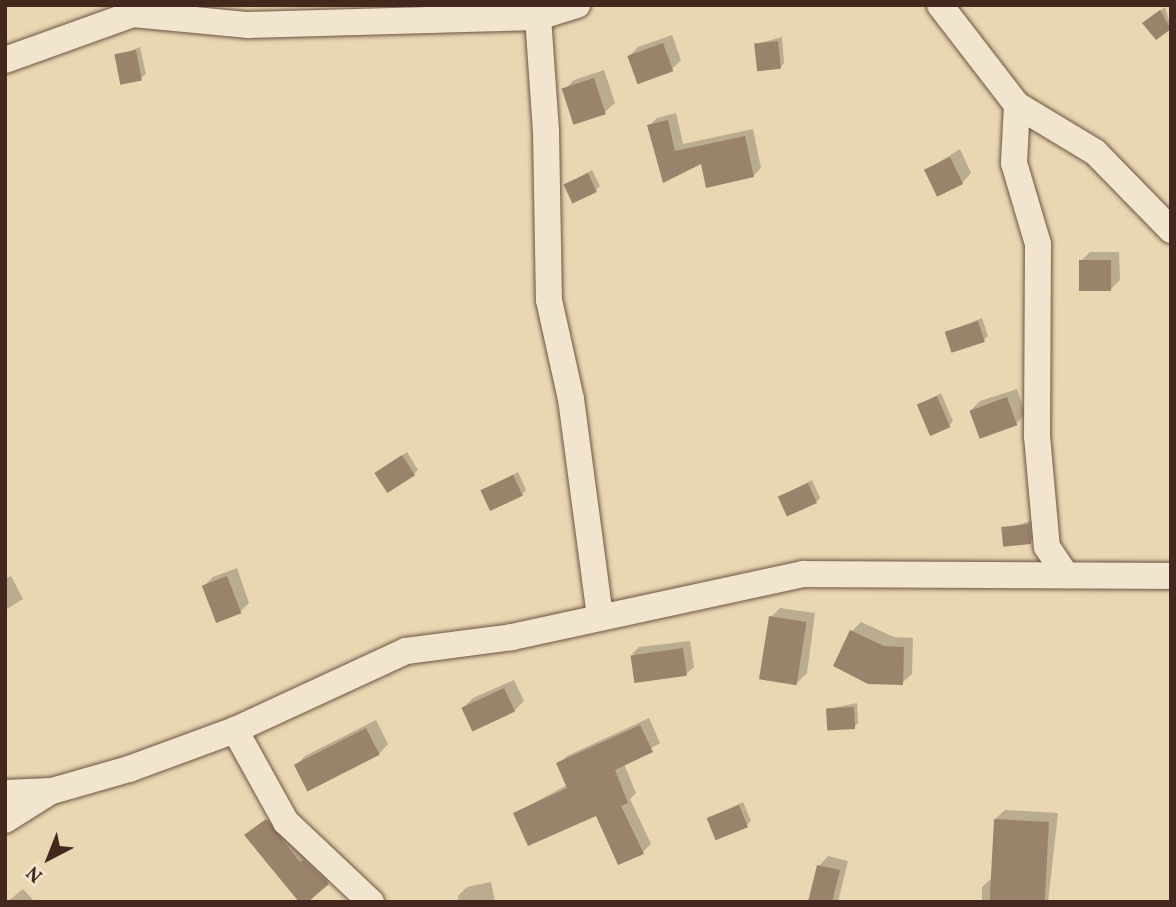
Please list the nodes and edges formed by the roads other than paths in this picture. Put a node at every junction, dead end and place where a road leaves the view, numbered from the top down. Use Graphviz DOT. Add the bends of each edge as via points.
graph roads {
  1 [pos="577,5"];
  2 [pos="940,5"];
  3 [pos="128,8"];
  4 [pos="538,18"];
  5 [pos="5,60"];
  6 [pos="1017,105"];
  7 [pos="1171,230"];
  8 [pos="1066,575"];
  9 [pos="1171,576"];
  10 [pos="600,616"];
  11 [pos="235,730"];
  12 [pos="52,790"];
  13 [pos="5,793"];
  14 [pos="5,820"];
  15 [pos="371,902"];
  1 -- 4 [label="street"];
  2 -- 6 [label="street"];
  3 -- 4 [label="street" via="248,25"];
  3 -- 5 [label="street"];
  4 -- 10 [label="street" via="546,131 549,300 571,400"];
  6 -- 7 [label="street" via="1095,152"];
  6 -- 8 [label="street" via="1014,163 1038,244 1037,436 1048,547"];
  8 -- 9 [label="street"];
  8 -- 10 [label="street" via="803,574"];
  10 -- 11 [label="street" via="512,636 406,651"];
  11 -- 12 [label="street" via="129,769"];
  11 -- 15 [label="street" via="286,822"];
  12 -- 13 [label="street"];
  12 -- 14 [label="street"];
}
